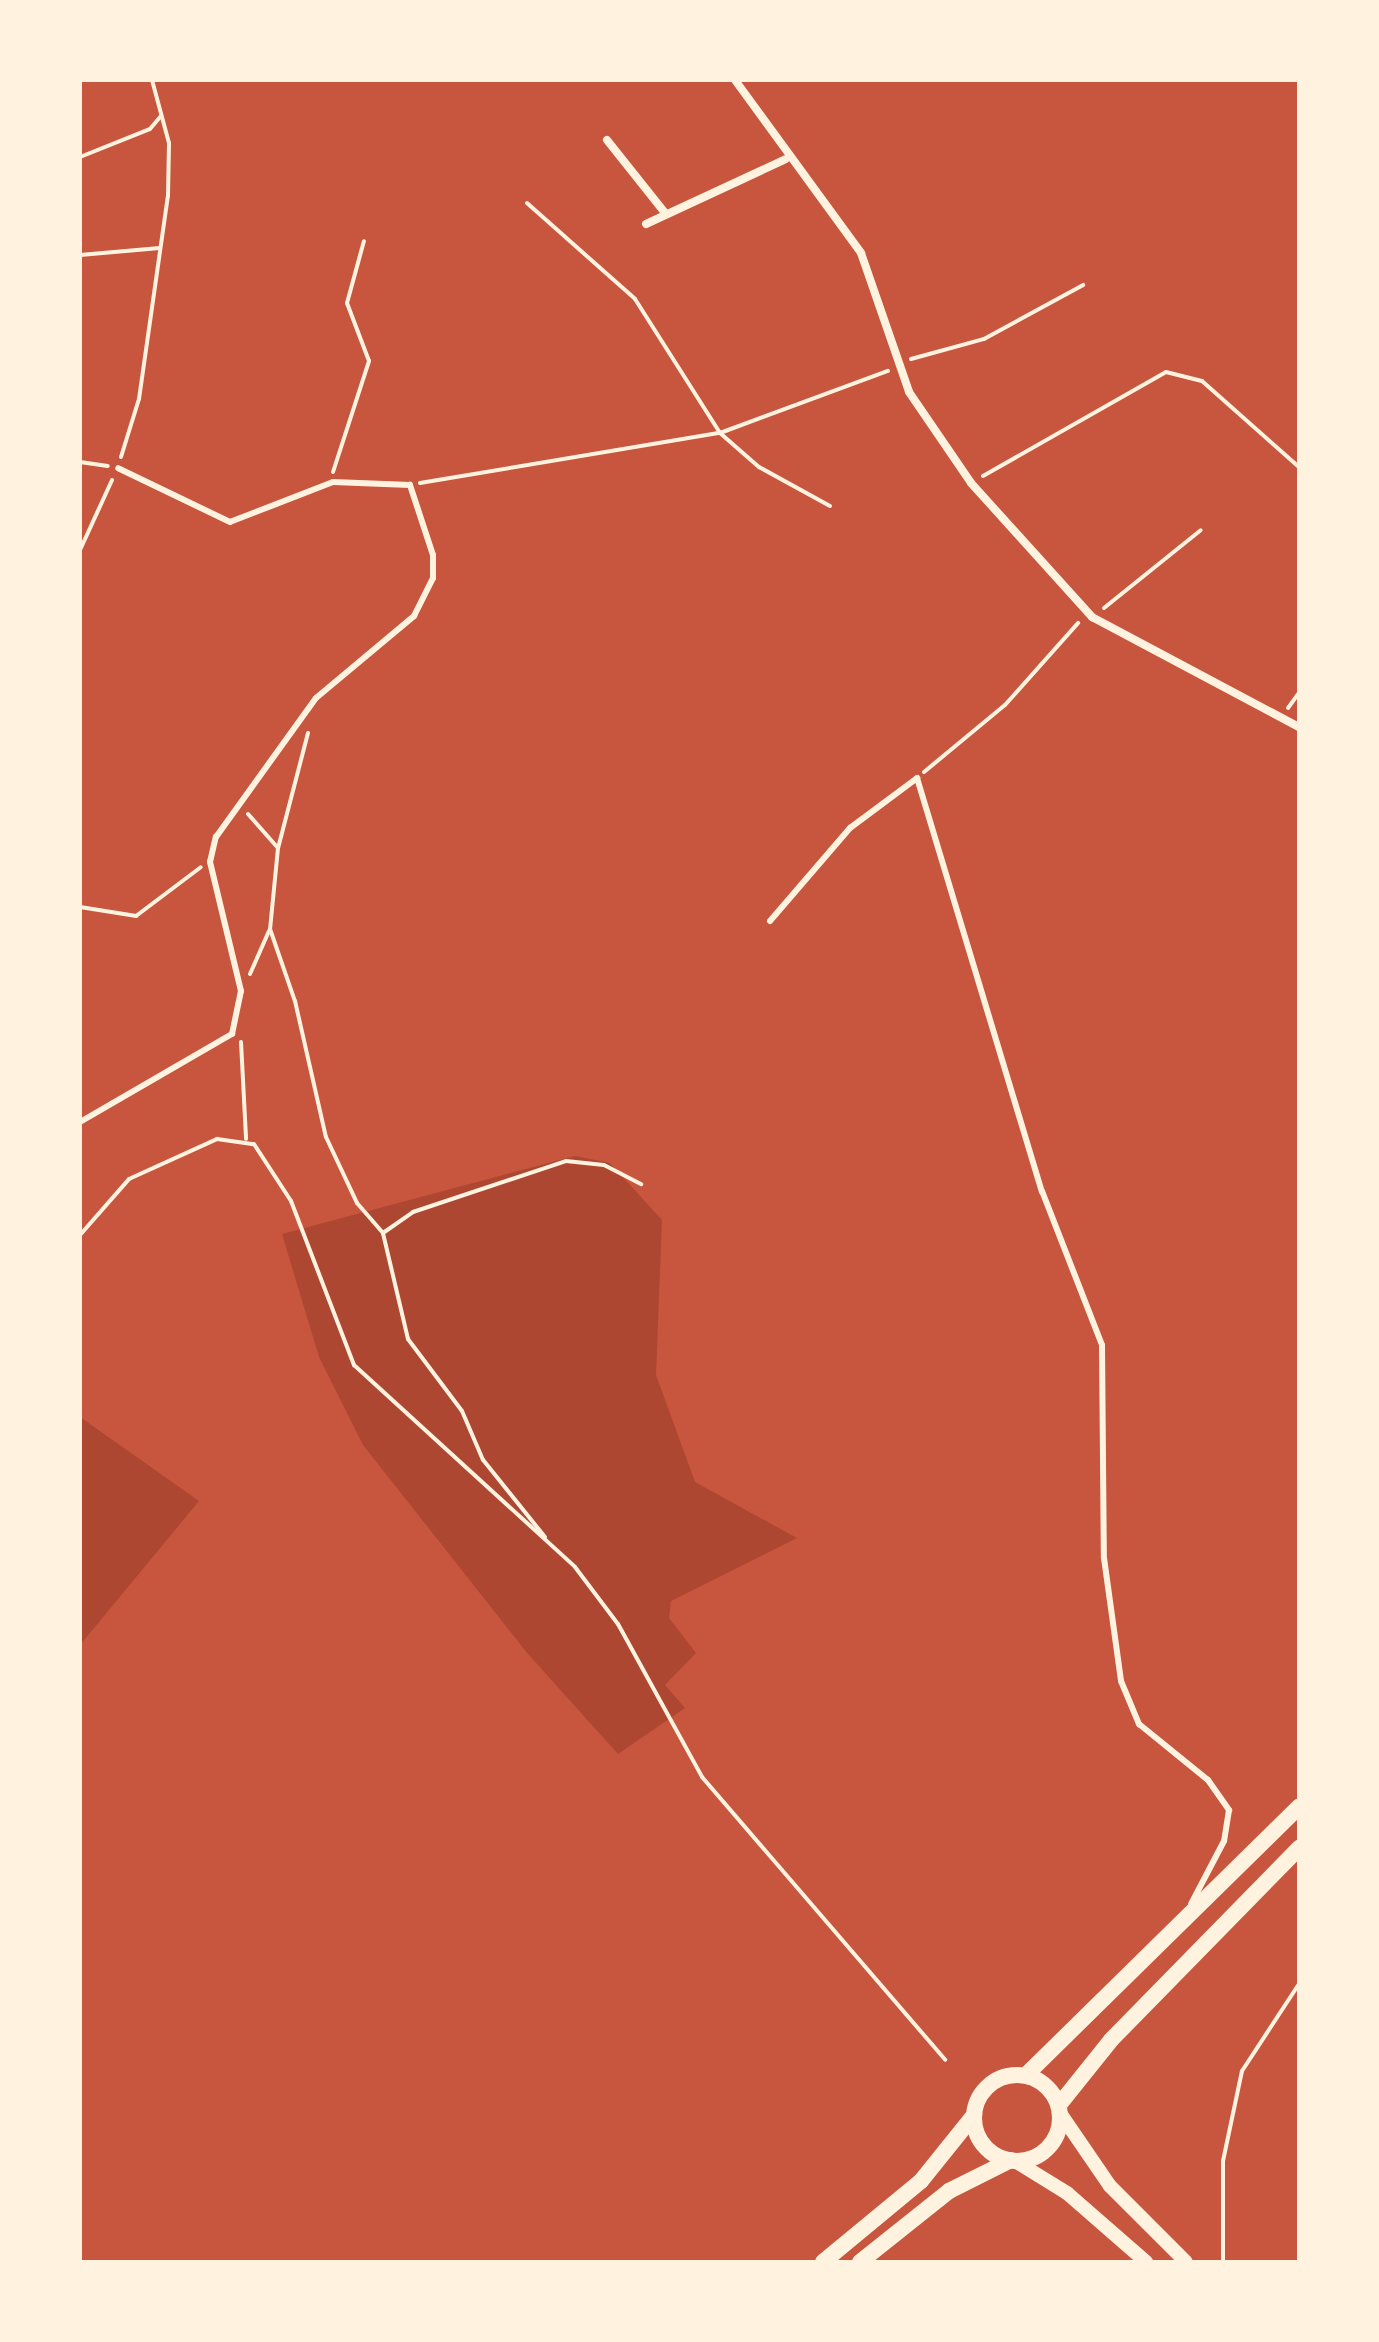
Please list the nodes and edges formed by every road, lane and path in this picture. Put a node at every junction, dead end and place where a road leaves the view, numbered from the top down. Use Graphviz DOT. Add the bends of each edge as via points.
graph roads {
  1 [pos="152,80"];
  2 [pos="735,80"];
  3 [pos="161,116"];
  4 [pos="607,140"];
  5 [pos="80,157"];
  6 [pos="786,159"];
  7 [pos="527,203"];
  8 [pos="665,213"];
  9 [pos="646,224"];
  10 [pos="364,241"];
  11 [pos="160,248"];
  12 [pos="80,255"];
  13 [pos="1083,285"];
  14 [pos="900,364"];
  15 [pos="720,433"];
  16 [pos="80,462"];
  17 [pos="1299,467"];
  18 [pos="118,468"];
  19 [pos="333,482"];
  20 [pos="971,483"];
  21 [pos="410,485"];
  22 [pos="830,506"];
  23 [pos="1201,530"];
  24 [pos="80,550"];
  25 [pos="1090,615"];
  26 [pos="316,698"];
  27 [pos="1299,727"];
  28 [pos="917,778"];
  29 [pos="237,801"];
  30 [pos="278,848"];
  31 [pos="210,862"];
  32 [pos="80,907"];
  33 [pos="770,921"];
  34 [pos="270,929"];
  35 [pos="241,991"];
  36 [pos="240,1019"];
  37 [pos="80,1122"];
  38 [pos="246,1139"];
  39 [pos="641,1184"];
  40 [pos="383,1233"];
  41 [pos="80,1235"];
  42 [pos="545,1539"];
  43 [pos="1299,1807"];
  44 [pos="1299,1848"];
  45 [pos="1176,1932"];
  46 [pos="1299,1984"];
  47 [pos="945,2060"];
  48 [pos="1026,2075"];
  49 [pos="1060,2109"];
  50 [pos="974,2115"];
  51 [pos="1013,2160"];
  52 [pos="823,2262"];
  53 [pos="860,2262"];
  54 [pos="1146,2262"];
  55 [pos="1186,2262"];
  56 [pos="1223,2262"];
  1 -- 3 [label="path"];
  2 -- 6 [label="street"];
  3 -- 5 [label="path" via="150,129"];
  3 -- 11 [label="path" via="170,167"];
  4 -- 8 [label="street"];
  6 -- 8 [label="street"];
  6 -- 14 [label="street" via="861,253"];
  7 -- 15 [label="path" via="635,299"];
  8 -- 9 [label="street"];
  10 -- 19 [label="path" via="347,303 369,361 340,432"];
  11 -- 12 [label="path"];
  11 -- 18 [label="path" via="139,399"];
  13 -- 14 [label="path" via="984,339"];
  14 -- 15 [label="path"];
  14 -- 20 [label="street" via="915,403"];
  15 -- 21 [label="path"];
  15 -- 22 [label="path" via="759,467"];
  16 -- 18 [label="path"];
  17 -- 20 [label="path" via="1202,381 1166,372"];
  18 -- 19 [label="lane" via="230,522"];
  18 -- 24 [label="path"];
  19 -- 21 [label="lane"];
  20 -- 25 [label="street"];
  21 -- 26 [label="lane" via="433,555 428,595 414,616"];
  23 -- 25 [label="path"];
  25 -- 27 [label="street"];
  25 -- 28 [label="path" via="1005,705"];
  26 -- 29 [label="lane"];
  26 -- 30 [label="path"];
  28 -- 33 [label="lane" via="850,828"];
  28 -- 45 [label="lane" via="1042,1191 1102,1345 1104,1558 1121,1681 1139,1724 1219,1791 1229,1810 1224,1841"];
  29 -- 30 [label="path"];
  29 -- 31 [label="lane"];
  30 -- 34 [label="path"];
  31 -- 32 [label="path" via="136,916"];
  31 -- 35 [label="lane"];
  34 -- 35 [label="path"];
  34 -- 40 [label="path" via="326,1137 357,1203"];
  35 -- 36 [label="lane"];
  36 -- 37 [label="lane" via="218,1045"];
  36 -- 38 [label="path"];
  38 -- 41 [label="path" via="217,1139 129,1179 106,1197"];
  38 -- 42 [label="path" via="266,1157 291,1201 354,1365"];
  39 -- 40 [label="path" via="604,1165 566,1161 413,1212"];
  40 -- 42 [label="path" via="408,1339 462,1411 483,1460"];
  42 -- 47 [label="path" via="608,1608 654,1701 758,1850"];
  43 -- 45 [label="main road"];
  44 -- 49 [label="main road" via="1111,2040"];
  45 -- 48 [label="main road"];
  46 -- 56 [label="path" via="1242,2071 1223,2161"];
  48 -- 49 [label="main road"];
  48 -- 50 [label="main road" via="988,2087"];
  49 -- 51 [label="main road" via="1045,2151"];
  49 -- 55 [label="street" via="1110,2186"];
  50 -- 51 [label="main road" via="984,2145"];
  50 -- 52 [label="main road" via="921,2181"];
  51 -- 53 [label="main road" via="940,2197"];
  51 -- 54 [label="street" via="1067,2193"];
}
